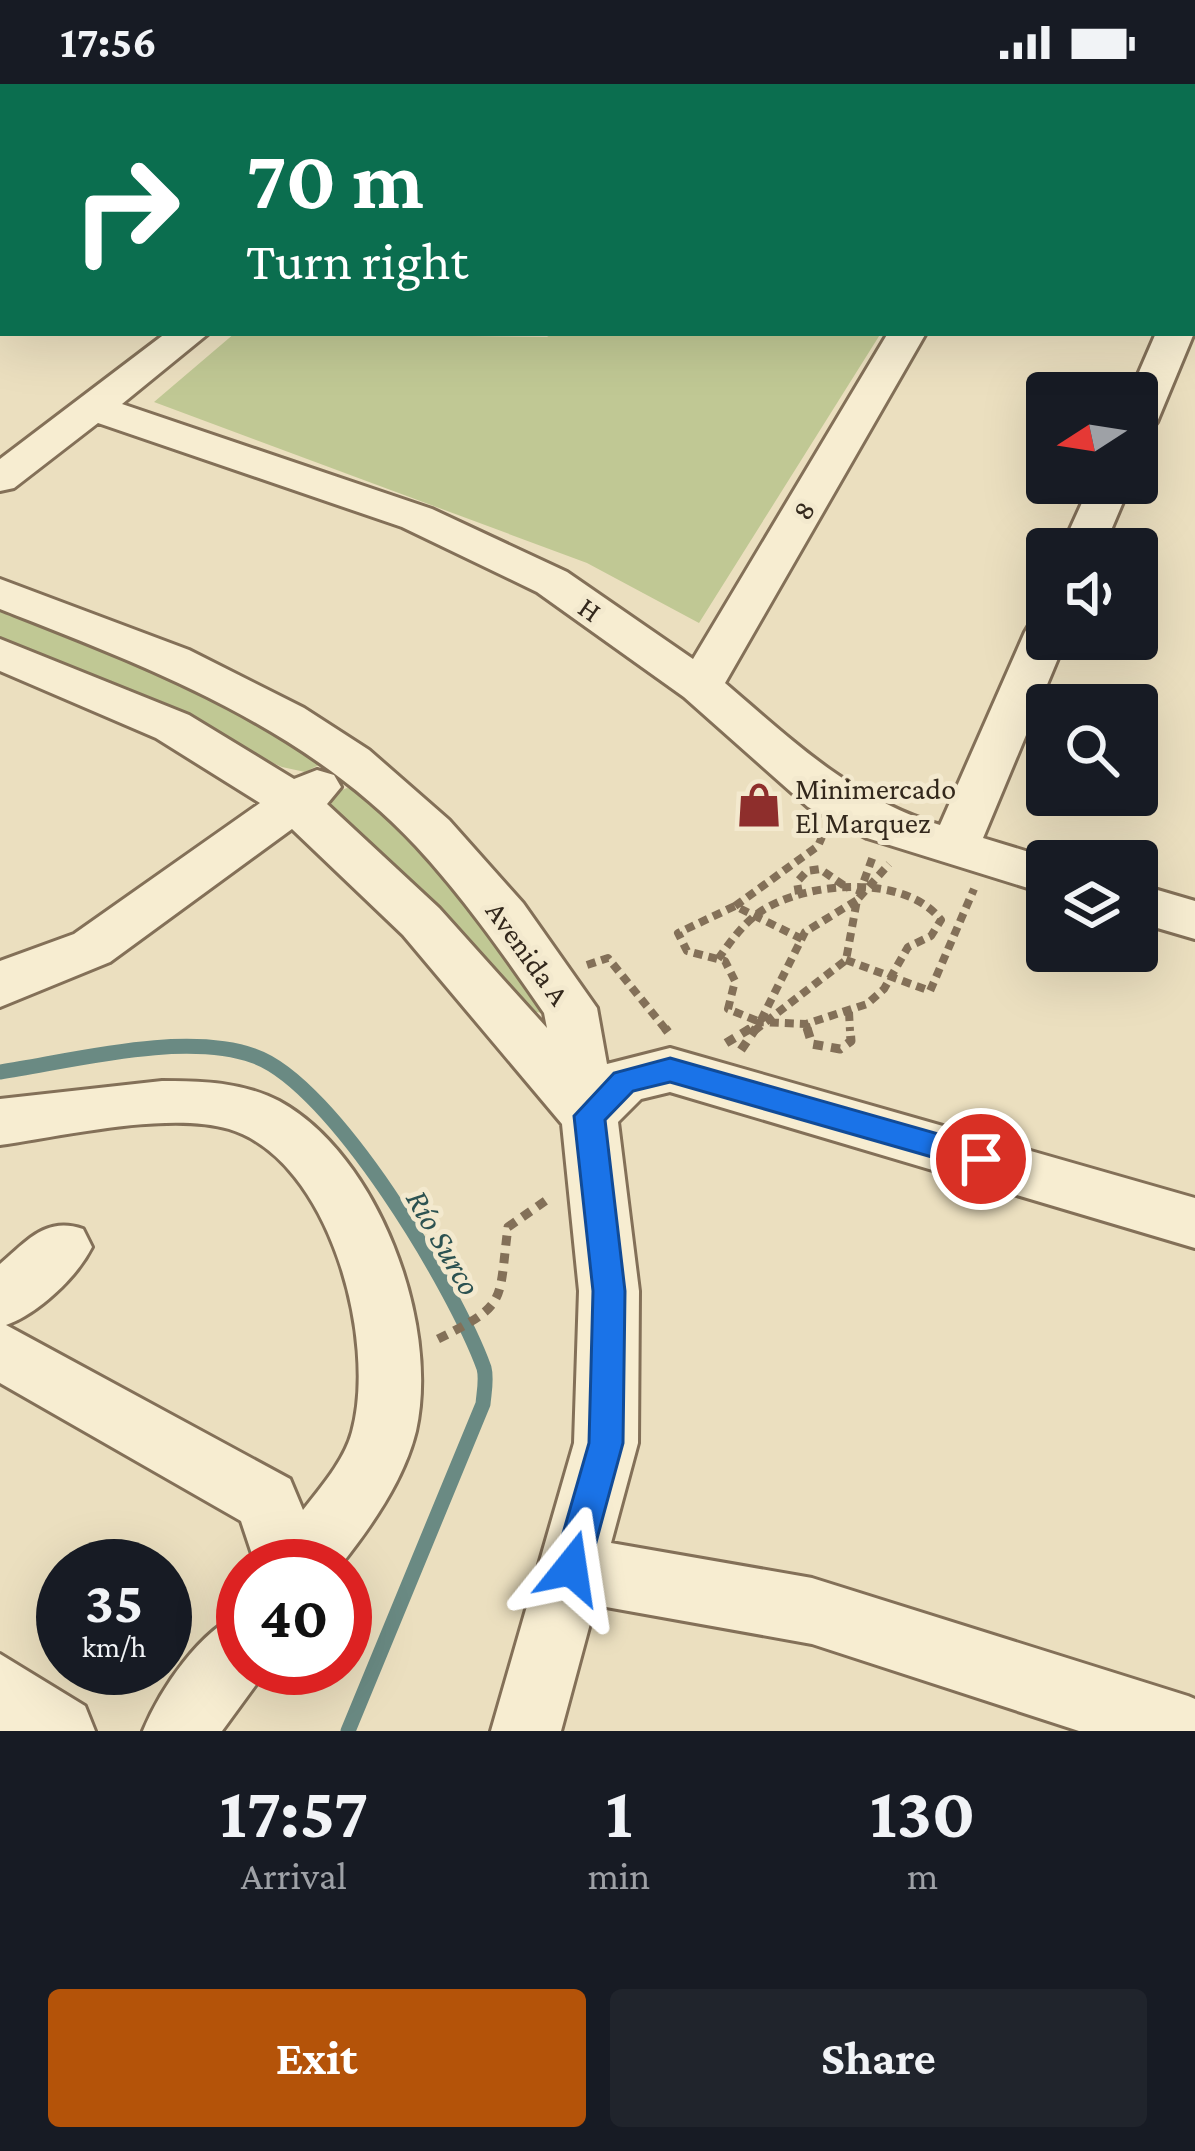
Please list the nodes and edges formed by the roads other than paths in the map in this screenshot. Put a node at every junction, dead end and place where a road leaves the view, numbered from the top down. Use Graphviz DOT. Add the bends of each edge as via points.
graph roads {
  1 [pos="186,336"];
  2 [pos="905,336"];
  3 [pos="1179,347"];
  4 [pos="1158,384"];
  5 [pos="94,408"];
  6 [pos="0,478"];
  7 [pos="0,593"];
  8 [pos="0,654"];
  9 [pos="1036,660"];
  10 [pos="700,686"];
  11 [pos="352,762"];
  12 [pos="294,803"];
  13 [pos="955,865"];
  14 [pos="1026,873"];
  15 [pos="1158,909"];
  16 [pos="1195,920"];
  17 [pos="9,975"];
  18 [pos="0,1121"];
  19 [pos="594,1144"];
  20 [pos="1195,1223"];
  21 [pos="62,1246"];
  22 [pos="0,1300"];
  23 [pos="0,1352"];
  24 [pos="280,1539"];
  25 [pos="321,1539"];
  26 [pos="571,1568"];
  27 [pos="216,1681"];
  28 [pos="0,1690"];
  29 [pos="61,1731"];
  30 [pos="178,1731"];
  31 [pos="526,1731"];
  32 [pos="1188,1731"];
  1 -- 5 [label="street"];
  2 -- 10 [label="street, 8"];
  3 -- 4 [label="street"];
  5 -- 6 [label="street"];
  5 -- 10 [label="street, H" via="417,518 552,582"];
  7 -- 11 [label="street, Avenida A" via="173,660"];
  8 -- 12 [label="street, Avenida A" via="223,754"];
  9 -- 13 [label="street"];
  10 -- 13 [label="street, H" via="853,834"];
  11 -- 12 [label="street"];
  11 -- 19 [label="street, Avenida A" via="432,832 552,979 570,1008"];
  12 -- 17 [label="street" via="92,948"];
  12 -- 19 [label="street, Avenida A" via="444,945"];
  13 -- 14 [label="street, H"];
  15 -- 16 [label="street"];
  18 -- 25 [label="street" via="200,1103 243,1109 295,1140 336,1190 356,1229 388,1341 383,1435"];
  19 -- 20 [label="street" via="624,1082 711,1066"];
  19 -- 26 [label="street" via="609,1291 606,1443"];
  21 -- 22 [label="street"];
  23 -- 24 [label="street" via="267,1501"];
  26 -- 31 [label="street"];
  26 -- 32 [label="street" via="812,1611"];
  27 -- 30 [label="street"];
  28 -- 29 [label="street"];
}
